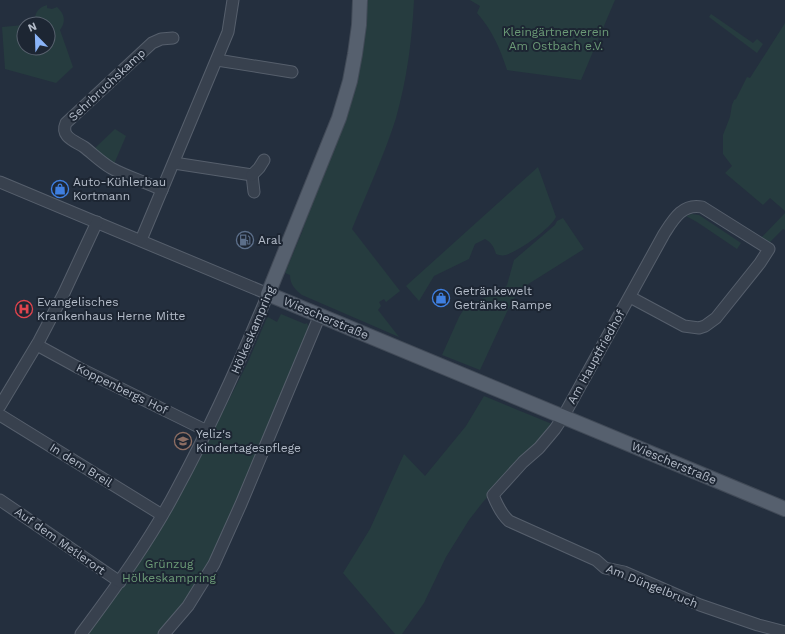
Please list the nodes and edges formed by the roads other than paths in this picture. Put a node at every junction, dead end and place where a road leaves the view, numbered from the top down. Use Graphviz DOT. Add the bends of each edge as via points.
graph roads {
  1 [pos="233,0"];
  2 [pos="360,0"];
  3 [pos="173,38"];
  4 [pos="217,60"];
  5 [pos="292,72"];
  6 [pos="264,160"];
  7 [pos="174,163"];
  8 [pos="252,175"];
  9 [pos="0,182"];
  10 [pos="162,190"];
  11 [pos="254,192"];
  12 [pos="97,222"];
  13 [pos="141,240"];
  14 [pos="268,294"];
  15 [pos="630,297"];
  16 [pos="320,315"];
  17 [pos="37,344"];
  18 [pos="0,406"];
  19 [pos="0,415"];
  20 [pos="563,417"];
  21 [pos="207,431"];
  22 [pos="0,500"];
  23 [pos="785,509"];
  24 [pos="162,515"];
  25 [pos="120,582"];
  26 [pos="785,632"];
  27 [pos="81,634"];
  28 [pos="164,634"];
  1 -- 4 [label="street" via="228,32"];
  2 -- 14 [label="main road, Hölkeskampring" via="355,54 339,118"];
  3 -- 10 [label="street, Sehrbruchskamp" via="152,43 66,123 65,127 67,136 73,142 111,168"];
  4 -- 5 [label="street"];
  4 -- 7 [label="street"];
  6 -- 8 [label="street"];
  7 -- 8 [label="street"];
  7 -- 10 [label="street"];
  8 -- 11 [label="street"];
  9 -- 12 [label="street, Wiescherstraße"];
  10 -- 13 [label="street"];
  12 -- 13 [label="street, Wiescherstraße"];
  12 -- 17 [label="street"];
  13 -- 14 [label="street, Wiescherstraße"];
  14 -- 16 [label="main road, Wiescherstraße"];
  14 -- 21 [label="street, Hölkeskampring"];
  15 -- 15 [label="street, Am Hauptfriedhof" via="676,215 689,207 702,207 769,249 716,318 699,328 684,326"];
  15 -- 20 [label="street, Am Hauptfriedhof"];
  16 -- 20 [label="main road, Wiescherstraße"];
  16 -- 28 [label="street" via="214,564 188,606"];
  17 -- 18 [label="street"];
  17 -- 21 [label="street, Koppenbergs Hof" via="79,368"];
  19 -- 24 [label="street, In dem Breil"];
  20 -- 23 [label="main road, Wiescherstraße"];
  20 -- 26 [label="street, Am Düngelbruch" via="539,448 493,495 500,511 509,521 596,560 605,568 624,572 700,605"];
  21 -- 24 [label="street, Hölkeskampring"];
  22 -- 25 [label="street, Auf dem Metlerort"];
  24 -- 25 [label="street, Hölkeskampring"];
  25 -- 27 [label="street, Hölkeskampring"];
}
